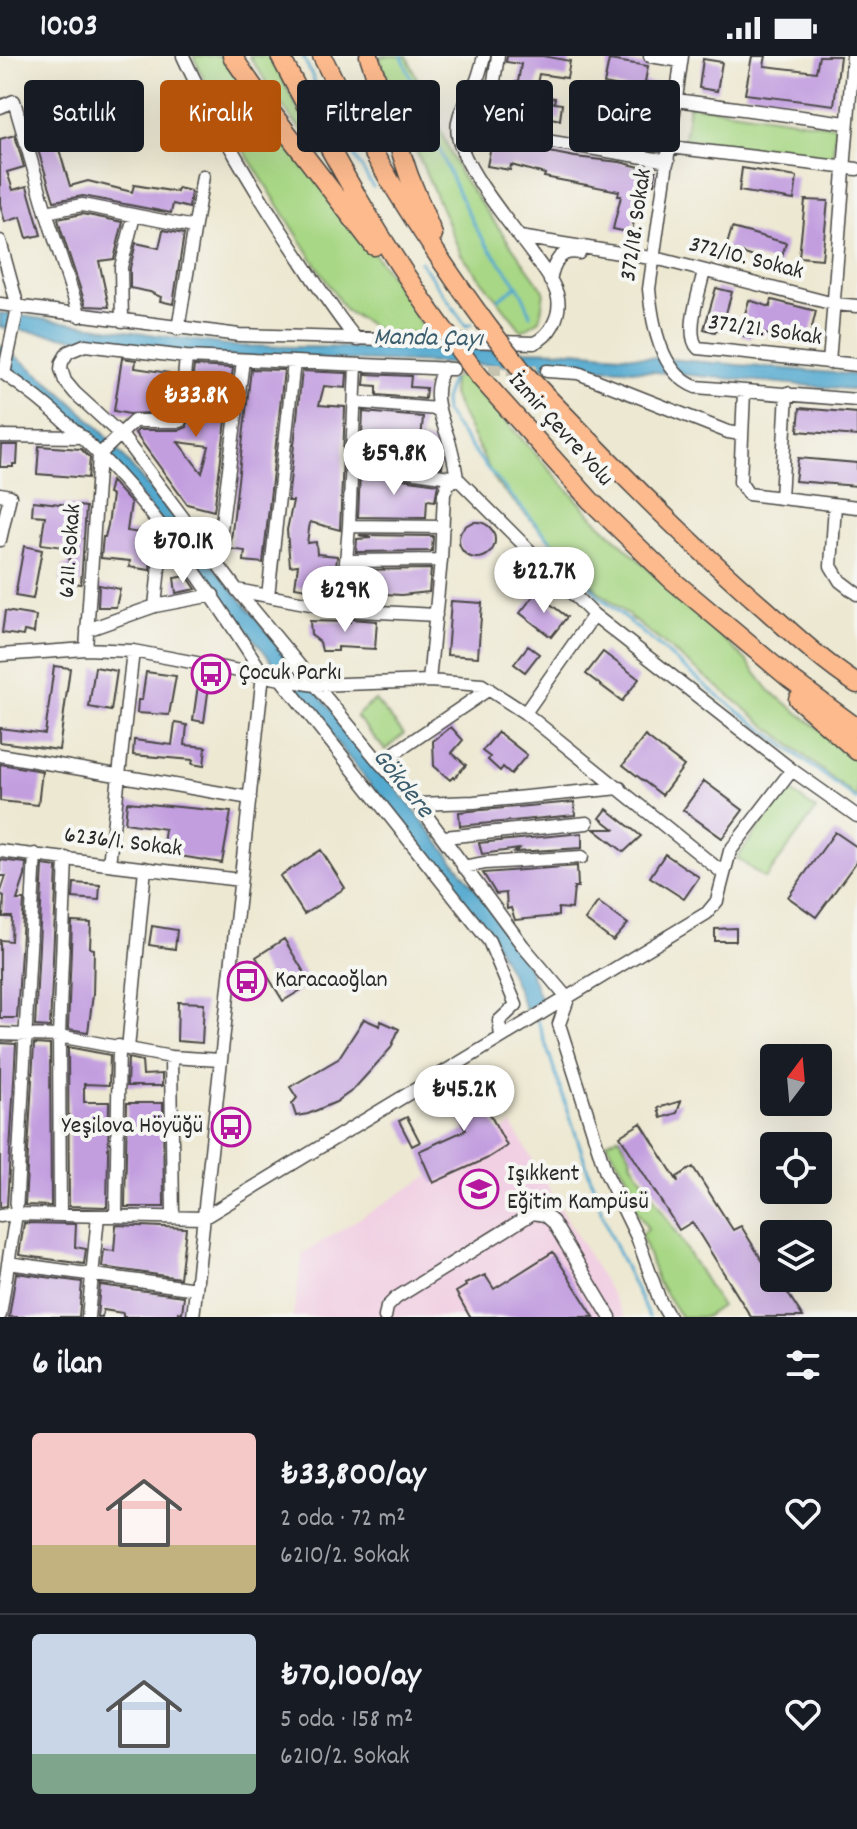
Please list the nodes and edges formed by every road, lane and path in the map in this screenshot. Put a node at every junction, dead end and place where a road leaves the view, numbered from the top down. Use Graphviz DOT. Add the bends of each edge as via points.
graph roads {
  1 [pos="183,56"];
  2 [pos="232,56"];
  3 [pos="280,56"];
  4 [pos="322,56"];
  5 [pos="369,56"];
  6 [pos="484,56"];
  7 [pos="498,56"];
  8 [pos="650,56"];
  9 [pos="853,56"];
  10 [pos="681,59"];
  11 [pos="678,80"];
  12 [pos="680,101"];
  13 [pos="852,105"];
  14 [pos="0,107"];
  15 [pos="846,123"];
  16 [pos="680,148"];
  17 [pos="669,152"];
  18 [pos="668,161"];
  19 [pos="843,168"];
  20 [pos="857,169"];
  21 [pos="203,176"];
  22 [pos="46,212"];
  23 [pos="134,216"];
  24 [pos="194,227"];
  25 [pos="0,241"];
  26 [pos="531,244"];
  27 [pos="657,262"];
  28 [pos="704,271"];
  29 [pos="452,277"];
  30 [pos="550,281"];
  31 [pos="422,299"];
  32 [pos="0,304"];
  33 [pos="834,304"];
  34 [pos="857,306"];
  35 [pos="17,310"];
  36 [pos="80,316"];
  37 [pos="122,321"];
  38 [pos="178,329"];
  39 [pos="238,338"];
  40 [pos="357,340"];
  41 [pos="186,357"];
  42 [pos="240,360"];
  43 [pos="294,362"];
  44 [pos="829,363"];
  45 [pos="857,365"];
  46 [pos="356,366"];
  47 [pos="547,371"];
  48 [pos="2,372"];
  49 [pos="744,392"];
  50 [pos="787,393"];
  51 [pos="857,400"];
  52 [pos="355,402"];
  53 [pos="437,409"];
  54 [pos="741,434"];
  55 [pos="0,436"];
  56 [pos="83,437"];
  57 [pos="118,439"];
  58 [pos="101,453"];
  59 [pos="352,463"];
  60 [pos="457,478"];
  61 [pos="0,494"];
  62 [pos="781,498"];
  63 [pos="835,505"];
  64 [pos="857,507"];
  65 [pos="349,526"];
  66 [pos="443,527"];
  67 [pos="163,529"];
  68 [pos="0,540"];
  69 [pos="441,560"];
  70 [pos="217,561"];
  71 [pos="346,561"];
  72 [pos="237,590"];
  73 [pos="857,594"];
  74 [pos="213,595"];
  75 [pos="268,596"];
  76 [pos="155,606"];
  77 [pos="342,610"];
  78 [pos="436,615"];
  79 [pos="594,615"];
  80 [pos="87,630"];
  81 [pos="797,637"];
  82 [pos="86,649"];
  83 [pos="133,651"];
  84 [pos="757,652"];
  85 [pos="0,655"];
  86 [pos="263,674"];
  87 [pos="857,674"];
  88 [pos="281,679"];
  89 [pos="429,681"];
  90 [pos="857,684"];
  91 [pos="315,685"];
  92 [pos="489,689"];
  93 [pos="525,713"];
  94 [pos="857,728"];
  95 [pos="857,751"];
  96 [pos="0,755"];
  97 [pos="380,763"];
  98 [pos="792,770"];
  99 [pos="119,776"];
  100 [pos="620,788"];
  101 [pos="250,798"];
  102 [pos="418,804"];
  103 [pos="857,816"];
  104 [pos="587,823"];
  105 [pos="444,837"];
  106 [pos="0,851"];
  107 [pos="35,854"];
  108 [pos="582,857"];
  109 [pos="66,858"];
  110 [pos="109,864"];
  111 [pos="463,867"];
  112 [pos="145,868"];
  113 [pos="723,873"];
  114 [pos="240,880"];
  115 [pos="568,999"];
  116 [pos="0,1034"];
  117 [pos="24,1035"];
  118 [pos="59,1036"];
  119 [pos="501,1036"];
  120 [pos="123,1048"];
  121 [pos="171,1057"];
  122 [pos="220,1060"];
  123 [pos="16,1214"];
  124 [pos="60,1215"];
  125 [pos="0,1216"];
  126 [pos="98,1216"];
  127 [pos="116,1216"];
  128 [pos="173,1217"];
  129 [pos="203,1218"];
  130 [pos="8,1263"];
  131 [pos="93,1275"];
  132 [pos="196,1289"];
  133 [pos="0,1315"];
  134 [pos="88,1317"];
  135 [pos="193,1317"];
  136 [pos="385,1317"];
  137 [pos="610,1317"];
  138 [pos="669,1317"];
  1 -- 40 [label="street" via="256,191"];
  2 -- 31 [label="highway" via="375,248"];
  3 -- 31 [label="highway, İzmir Çevre Yolu" via="345,178"];
  4 -- 29 [label="highway, İzmir Çevre Yolu" via="376,157"];
  5 -- 29 [label="highway" via="409,176"];
  6 -- 26 [label="street" via="459,115 458,137 474,172 520,237"];
  7 -- 18 [label="street" via="486,131"];
  8 -- 10 [label="street"];
  9 -- 13 [label="street"];
  10 -- 11 [label="street, 372/18. Sokak"];
  12 -- 15 [label="street"];
  13 -- 15 [label="street"];
  14 -- 22 [label="street" via="14,101"];
  15 -- 19 [label="street"];
  16 -- 19 [label="street"];
  17 -- 18 [label="street, 372/18. Sokak"];
  18 -- 27 [label="street, 372/18. Sokak"];
  19 -- 20 [label="street"];
  19 -- 33 [label="street"];
  21 -- 24 [label="street"];
  22 -- 23 [label="street" via="82,205"];
  22 -- 36 [label="street"];
  23 -- 24 [label="street"];
  23 -- 37 [label="street" via="121,267"];
  24 -- 38 [label="street"];
  25 -- 35 [label="street"];
  26 -- 27 [label="street, 372/10. Sokak"];
  26 -- 30 [label="street"];
  27 -- 28 [label="street, 372/10. Sokak"];
  27 -- 30 [label="street, 372/10. Sokak" via="569,251 559,258"];
  27 -- 49 [label="street, 372/18. Sokak" via="649,289 651,315 679,377 696,387"];
  28 -- 33 [label="street, 372/10. Sokak"];
  28 -- 44 [label="street, 372/21. Sokak" via="691,332 698,348"];
  29 -- 81 [label="highway, İzmir Çevre Yolu, bridge" via="524,373 690,541"];
  30 -- 40 [label="street" via="557,294 557,315 534,343"];
  31 -- 84 [label="highway, İzmir Çevre Yolu, bridge" via="479,376 590,500"];
  32 -- 35 [label="street"];
  33 -- 34 [label="street, 372/10. Sokak"];
  33 -- 44 [label="street"];
  35 -- 36 [label="street"];
  35 -- 48 [label="street"];
  36 -- 37 [label="street"];
  37 -- 38 [label="street"];
  38 -- 39 [label="street"];
  39 -- 40 [label="street"];
  39 -- 42 [label="street"];
  41 -- 42 [label="street"];
  41 -- 57 [label="street" via="180,421 134,421"];
  41 -- 57 [label="street" via="85,345 68,352 62,362 65,381"];
  42 -- 43 [label="street"];
  42 -- 70 [label="street"];
  43 -- 46 [label="street"];
  43 -- 75 [label="street"];
  44 -- 45 [label="street, 372/21. Sokak"];
  46 -- 52 [label="street"];
  46 -- 53 [label="street" via="448,369 436,389"];
  47 -- 54 [label="street" via="578,373"];
  48 -- 56 [label="street"];
  49 -- 50 [label="street"];
  49 -- 54 [label="street"];
  50 -- 51 [label="street"];
  50 -- 62 [label="street"];
  52 -- 53 [label="street"];
  52 -- 59 [label="street"];
  53 -- 60 [label="street"];
  54 -- 62 [label="street" via="741,487 748,494"];
  55 -- 56 [label="street"];
  56 -- 58 [label="street"];
  57 -- 58 [label="street"];
  57 -- 70 [label="street"];
  58 -- 67 [label="street"];
  58 -- 80 [label="street, 6211. Sokak"];
  59 -- 60 [label="street"];
  59 -- 65 [label="street"];
  60 -- 66 [label="street" via="444,494"];
  60 -- 79 [label="street"];
  61 -- 68 [label="street" via="10,496"];
  62 -- 63 [label="street"];
  63 -- 64 [label="street"];
  63 -- 73 [label="street" via="831,566"];
  65 -- 66 [label="street"];
  65 -- 71 [label="street"];
  66 -- 69 [label="street"];
  67 -- 74 [label="street"];
  67 -- 76 [label="street"];
  69 -- 71 [label="street"];
  69 -- 78 [label="street"];
  70 -- 72 [label="street"];
  71 -- 77 [label="street"];
  72 -- 75 [label="street"];
  72 -- 91 [label="street"];
  74 -- 76 [label="street"];
  74 -- 86 [label="street"];
  75 -- 77 [label="street"];
  76 -- 80 [label="street"];
  77 -- 78 [label="street"];
  78 -- 89 [label="street"];
  79 -- 93 [label="street"];
  79 -- 98 [label="street"];
  80 -- 82 [label="street, 6211. Sokak"];
  81 -- 87 [label="highway"];
  81 -- 90 [label="highway, İzmir Çevre Yolu"];
  82 -- 83 [label="street"];
  82 -- 85 [label="street"];
  83 -- 86 [label="street"];
  83 -- 99 [label="street"];
  84 -- 94 [label="highway, İzmir Çevre Yolu"];
  84 -- 95 [label="highway" via="781,683"];
  86 -- 88 [label="street"];
  86 -- 101 [label="street"];
  88 -- 91 [label="street"];
  88 -- 119 [label="street" via="489,941 516,1005 499,1021"];
  89 -- 91 [label="street"];
  89 -- 92 [label="street"];
  91 -- 97 [label="street"];
  92 -- 93 [label="street"];
  92 -- 97 [label="street"];
  93 -- 100 [label="street"];
  96 -- 99 [label="street"];
  97 -- 102 [label="street"];
  98 -- 103 [label="street"];
  98 -- 113 [label="street" via="730,851"];
  99 -- 101 [label="street"];
  99 -- 110 [label="street"];
  100 -- 102 [label="street"];
  100 -- 113 [label="street"];
  101 -- 114 [label="street"];
  102 -- 105 [label="street"];
  104 -- 105 [label="street"];
  105 -- 111 [label="street"];
  106 -- 107 [label="street, 6236/1. Sokak"];
  107 -- 109 [label="street, 6236/1. Sokak"];
  107 -- 117 [label="street"];
  108 -- 111 [label="street"];
  109 -- 110 [label="street, 6236/1. Sokak"];
  109 -- 118 [label="street"];
  110 -- 112 [label="street, 6236/1. Sokak"];
  111 -- 115 [label="street"];
  112 -- 114 [label="street, 6236/1. Sokak"];
  112 -- 120 [label="street"];
  113 -- 115 [label="street" via="717,901 707,913"];
  114 -- 122 [label="street"];
  115 -- 119 [label="street"];
  115 -- 138 [label="street" via="559,1024 606,1173"];
  116 -- 117 [label="street"];
  117 -- 118 [label="street"];
  117 -- 123 [label="street"];
  118 -- 120 [label="street"];
  118 -- 124 [label="street"];
  119 -- 129 [label="street"];
  120 -- 121 [label="street"];
  120 -- 127 [label="street"];
  121 -- 122 [label="street"];
  121 -- 128 [label="street"];
  122 -- 129 [label="street"];
  123 -- 124 [label="street"];
  123 -- 125 [label="street"];
  123 -- 130 [label="street"];
  124 -- 126 [label="street"];
  126 -- 127 [label="street"];
  126 -- 131 [label="street"];
  127 -- 128 [label="street"];
  128 -- 129 [label="street"];
  129 -- 132 [label="street"];
  130 -- 131 [label="street"];
  130 -- 133 [label="street"];
  131 -- 132 [label="street"];
  131 -- 134 [label="street"];
  132 -- 135 [label="street"];
  136 -- 137 [label="street" via="396,1298 533,1213 553,1222"];
}
